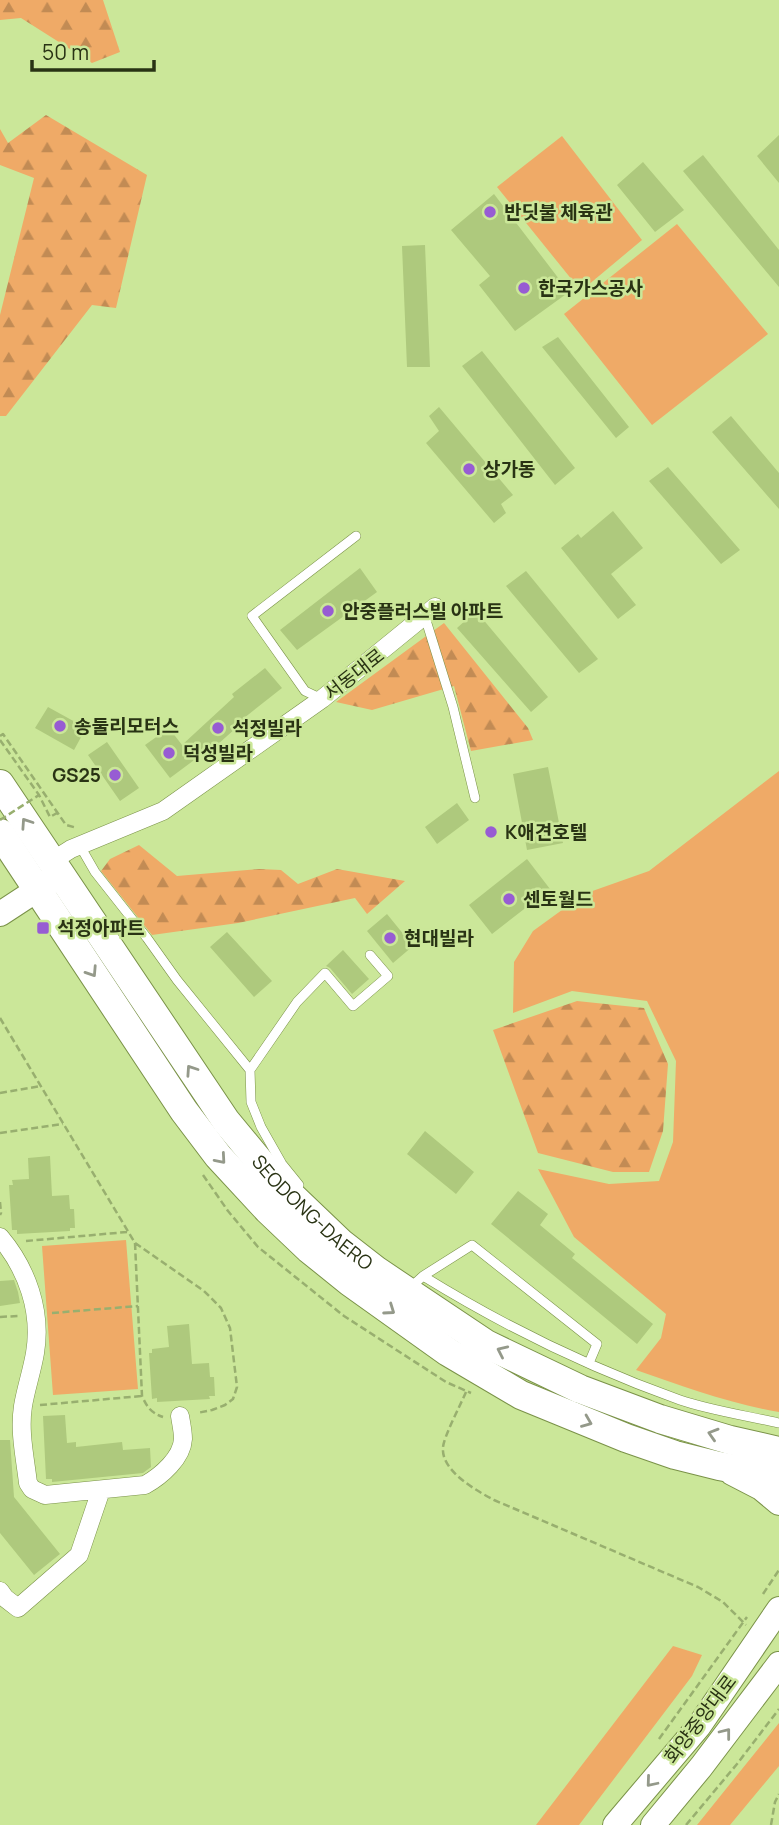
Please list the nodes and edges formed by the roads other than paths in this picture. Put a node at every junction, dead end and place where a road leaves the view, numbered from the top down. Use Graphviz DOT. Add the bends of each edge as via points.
graph roads {
  1 [pos="356,536"];
  2 [pos="430,612"];
  3 [pos="322,699"];
  4 [pos="0,784"];
  5 [pos="475,798"];
  6 [pos="0,833"];
  7 [pos="80,837"];
  8 [pos="45,875"];
  9 [pos="0,894"];
  10 [pos="0,914"];
  11 [pos="370,954"];
  12 [pos="250,1070"];
  13 [pos="3,1240"];
  14 [pos="341,1243"];
  15 [pos="415,1284"];
  16 [pos="589,1363"];
  17 [pos="180,1416"];
  18 [pos="779,1423"];
  19 [pos="774,1449"];
  20 [pos="719,1466"];
  21 [pos="779,1477"];
  22 [pos="101,1490"];
  23 [pos="779,1503"];
  24 [pos="2,1600"];
  25 [pos="769,1604"];
  26 [pos="779,1664"];
  27 [pos="615,1825"];
  28 [pos="653,1825"];
  1 -- 3 [label="lane" via="252,617 306,691"];
  2 -- 3 [label="street, 서동대로"];
  2 -- 5 [label="lane"];
  3 -- 7 [label="street, 서동대로" via="163,811"];
  8 -- 4 [label="main road, SEODONG-DAERO, one-way"];
  6 -- 8 [label="main road, SEODONG-DAERO"];
  7 -- 8 [label="street, 서동대로"];
  7 -- 12 [label="lane" via="95,872"];
  8 -- 9 [label="main road"];
  8 -- 10 [label="main road"];
  14 -- 8 [label="main road, SEODONG-DAERO, one-way" via="274,1179 226,1121"];
  8 -- 20 [label="main road, SEODONG-DAERO, one-way" via="177,1100 218,1156 309,1249 448,1352 521,1395 616,1434"];
  11 -- 12 [label="lane" via="388,976 353,1006 325,973 297,1002"];
  12 -- 14 [label="lane" via="251,1102 261,1127 282,1164"];
  13 -- 22 [label="street" via="28,1280 36,1314 36,1351 23,1406 28,1483 45,1495"];
  14 -- 15 [label="main road, SEODONG-DAERO"];
  15 -- 16 [label="lane"];
  15 -- 16 [label="lane" via="472,1245 597,1345"];
  19 -- 15 [label="main road, SEODONG-DAERO, one-way" via="660,1419 580,1388 486,1344"];
  16 -- 18 [label="lane" via="682,1401"];
  17 -- 22 [label="street" via="183,1441 172,1465 145,1485"];
  20 -- 21 [label="main road, SEODONG-DAERO"];
  20 -- 23 [label="main road"];
  22 -- 24 [label="street" via="79,1555 18,1608"];
  25 -- 27 [label="main road, 화양중앙대로, one-way" via="699,1726"];
  28 -- 26 [label="main road, 화양중앙대로, one-way"];
}
